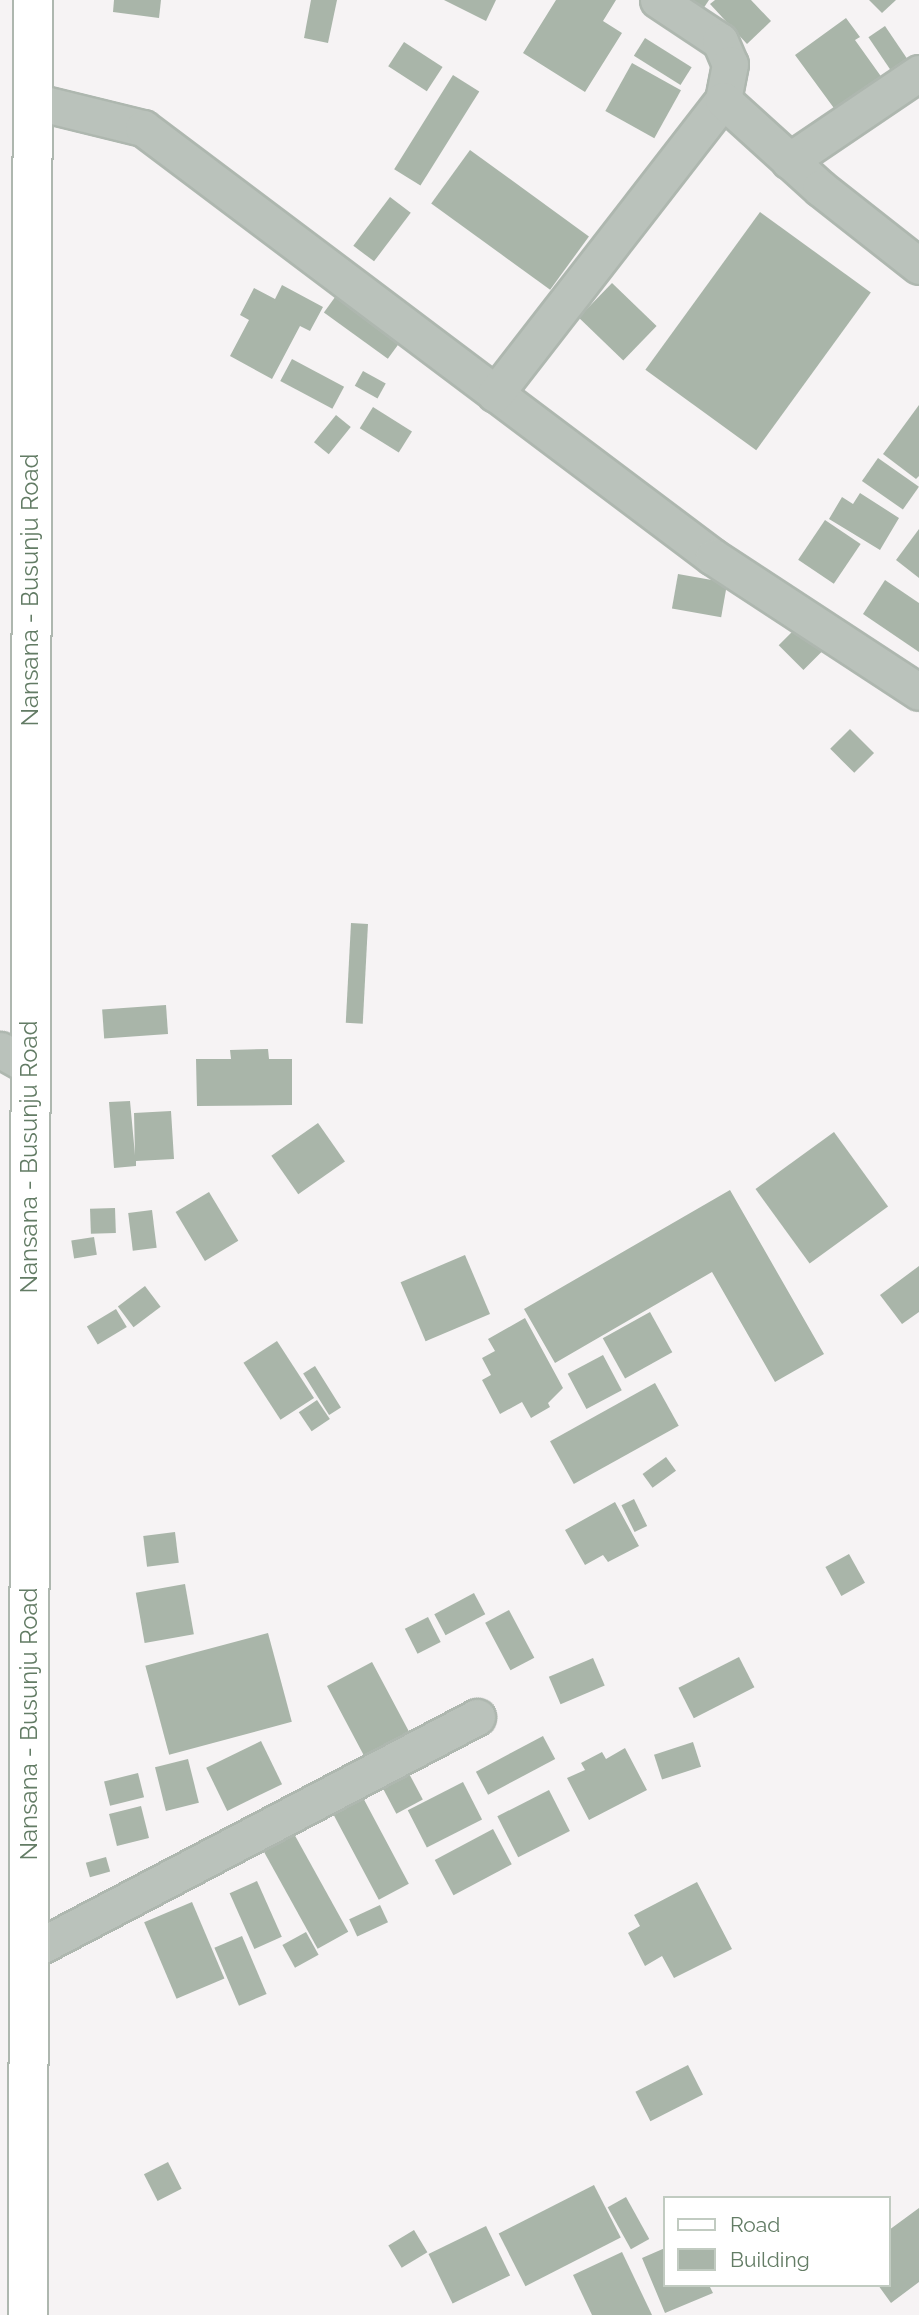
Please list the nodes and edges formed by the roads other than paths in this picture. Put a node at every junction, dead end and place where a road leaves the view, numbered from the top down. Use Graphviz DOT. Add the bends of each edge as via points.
graph roads {
  1 [pos="33,0"];
  2 [pos="658,0"];
  3 [pos="919,73"];
  4 [pos="723,100"];
  5 [pos="32,102"];
  6 [pos="789,161"];
  7 [pos="919,266"];
  8 [pos="495,394"];
  9 [pos="919,692"];
  10 [pos="14,1058"];
  11 [pos="477,1717"];
  12 [pos="29,1952"];
  13 [pos="28,2315"];
  1 -- 5 [label="main road, Nansana - Busunju Road"];
  2 -- 4 [label="street" via="720,41 730,64"];
  3 -- 6 [label="street"];
  4 -- 6 [label="street"];
  4 -- 8 [label="street"];
  5 -- 8 [label="street" via="143,128"];
  5 -- 10 [label="main road, Nansana - Busunju Road"];
  6 -- 7 [label="street"];
  8 -- 9 [label="street" via="713,557"];
  10 -- 12 [label="main road, Nansana - Busunju Road"];
  11 -- 12 [label="street"];
  12 -- 13 [label="main road, Nansana - Busunju Road"];
}
